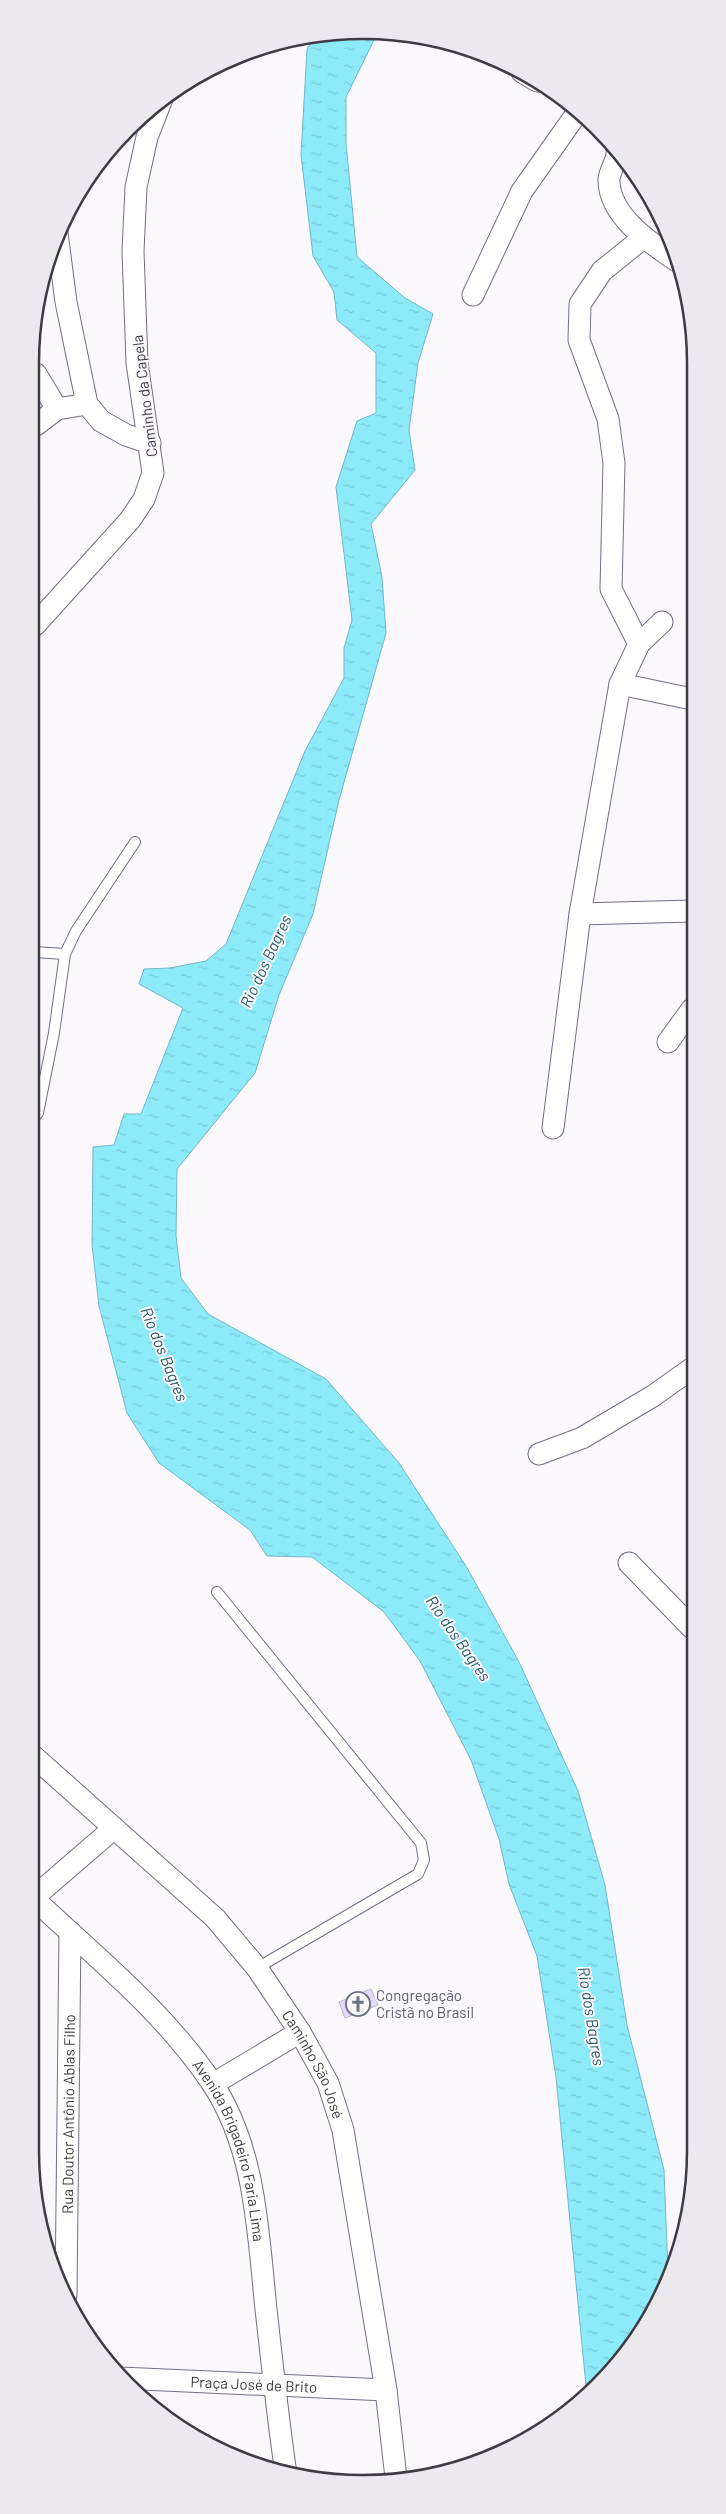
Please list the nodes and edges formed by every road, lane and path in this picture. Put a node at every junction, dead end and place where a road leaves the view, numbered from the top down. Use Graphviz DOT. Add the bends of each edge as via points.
graph roads {
  1 [pos="156,113"];
  2 [pos="574,117"];
  3 [pos="614,159"];
  4 [pos="643,238"];
  5 [pos="59,250"];
  6 [pos="669,255"];
  7 [pos="474,295"];
  8 [pos="39,379"];
  9 [pos="87,404"];
  10 [pos="57,408"];
  11 [pos="39,423"];
  12 [pos="150,443"];
  13 [pos="39,622"];
  14 [pos="662,622"];
  15 [pos="639,644"];
  16 [pos="620,684"];
  17 [pos="687,699"];
  18 [pos="135,842"];
  19 [pos="687,911"];
  20 [pos="580,914"];
  21 [pos="39,952"];
  22 [pos="65,954"];
  23 [pos="687,1016"];
  24 [pos="668,1042"];
  25 [pos="39,1108"];
  26 [pos="553,1128"];
  27 [pos="687,1371"];
  28 [pos="539,1454"];
  29 [pos="629,1563"];
  30 [pos="217,1592"];
  31 [pos="687,1622"];
  32 [pos="39,1761"];
  33 [pos="113,1829"];
  34 [pos="39,1898"];
  35 [pos="39,1908"];
  36 [pos="70,1932"];
  37 [pos="257,1968"];
  38 [pos="300,2032"];
  39 [pos="213,2084"];
  40 [pos="66,2282"];
  41 [pos="132,2378"];
  42 [pos="274,2384"];
  43 [pos="386,2390"];
  44 [pos="285,2465"];
  45 [pos="395,2473"];
  1 -- 12 [label="street, Caminho da Capela" via="147,137 136,186 132,251 137,363"];
  2 -- 7 [label="street" via="522,191"];
  3 -- 4 [label="street" via="609,178 611,200"];
  4 -- 6 [label="street"];
  4 -- 15 [label="street" via="602,271 580,304 579,340 608,419 614,464 611,589"];
  5 -- 9 [label="street" via="66,302"];
  8 -- 10 [label="street"];
  9 -- 10 [label="street"];
  9 -- 12 [label="street" via="101,421 126,436"];
  10 -- 11 [label="street"];
  12 -- 13 [label="street, Caminho da Capela" via="153,473 144,498 130,520"];
  14 -- 15 [label="street"];
  15 -- 16 [label="street"];
  16 -- 17 [label="street"];
  16 -- 20 [label="street"];
  18 -- 22 [label="lane"];
  19 -- 20 [label="street"];
  20 -- 26 [label="street"];
  21 -- 22 [label="lane"];
  22 -- 25 [label="lane"];
  23 -- 24 [label="street"];
  27 -- 28 [label="street" via="653,1396 582,1438"];
  29 -- 31 [label="street"];
  30 -- 37 [label="lane" via="421,1843 424,1860 418,1874"];
  32 -- 33 [label="street, Caminho São José"];
  33 -- 34 [label="street"];
  33 -- 37 [label="street, Caminho São José" via="215,1918"];
  35 -- 36 [label="street, Avenida Brigadeiro Faria Lima"];
  36 -- 39 [label="street, Avenida Brigadeiro Faria Lima" via="133,1989"];
  36 -- 40 [label="street, Rua Doutor Antônio Ablas Filho"];
  37 -- 38 [label="street, Caminho São José"];
  38 -- 39 [label="street"];
  38 -- 43 [label="street, Caminho São José" via="328,2083 343,2130"];
  39 -- 42 [label="street, Avenida Brigadeiro Faria Lima" via="236,2129 253,2191"];
  41 -- 42 [label="street, Praça José de Brito"];
  42 -- 43 [label="street, Praça José de Brito"];
  42 -- 44 [label="street, Avenida Brigadeiro Faria Lima"];
  43 -- 45 [label="street, Caminho São José"];
}
